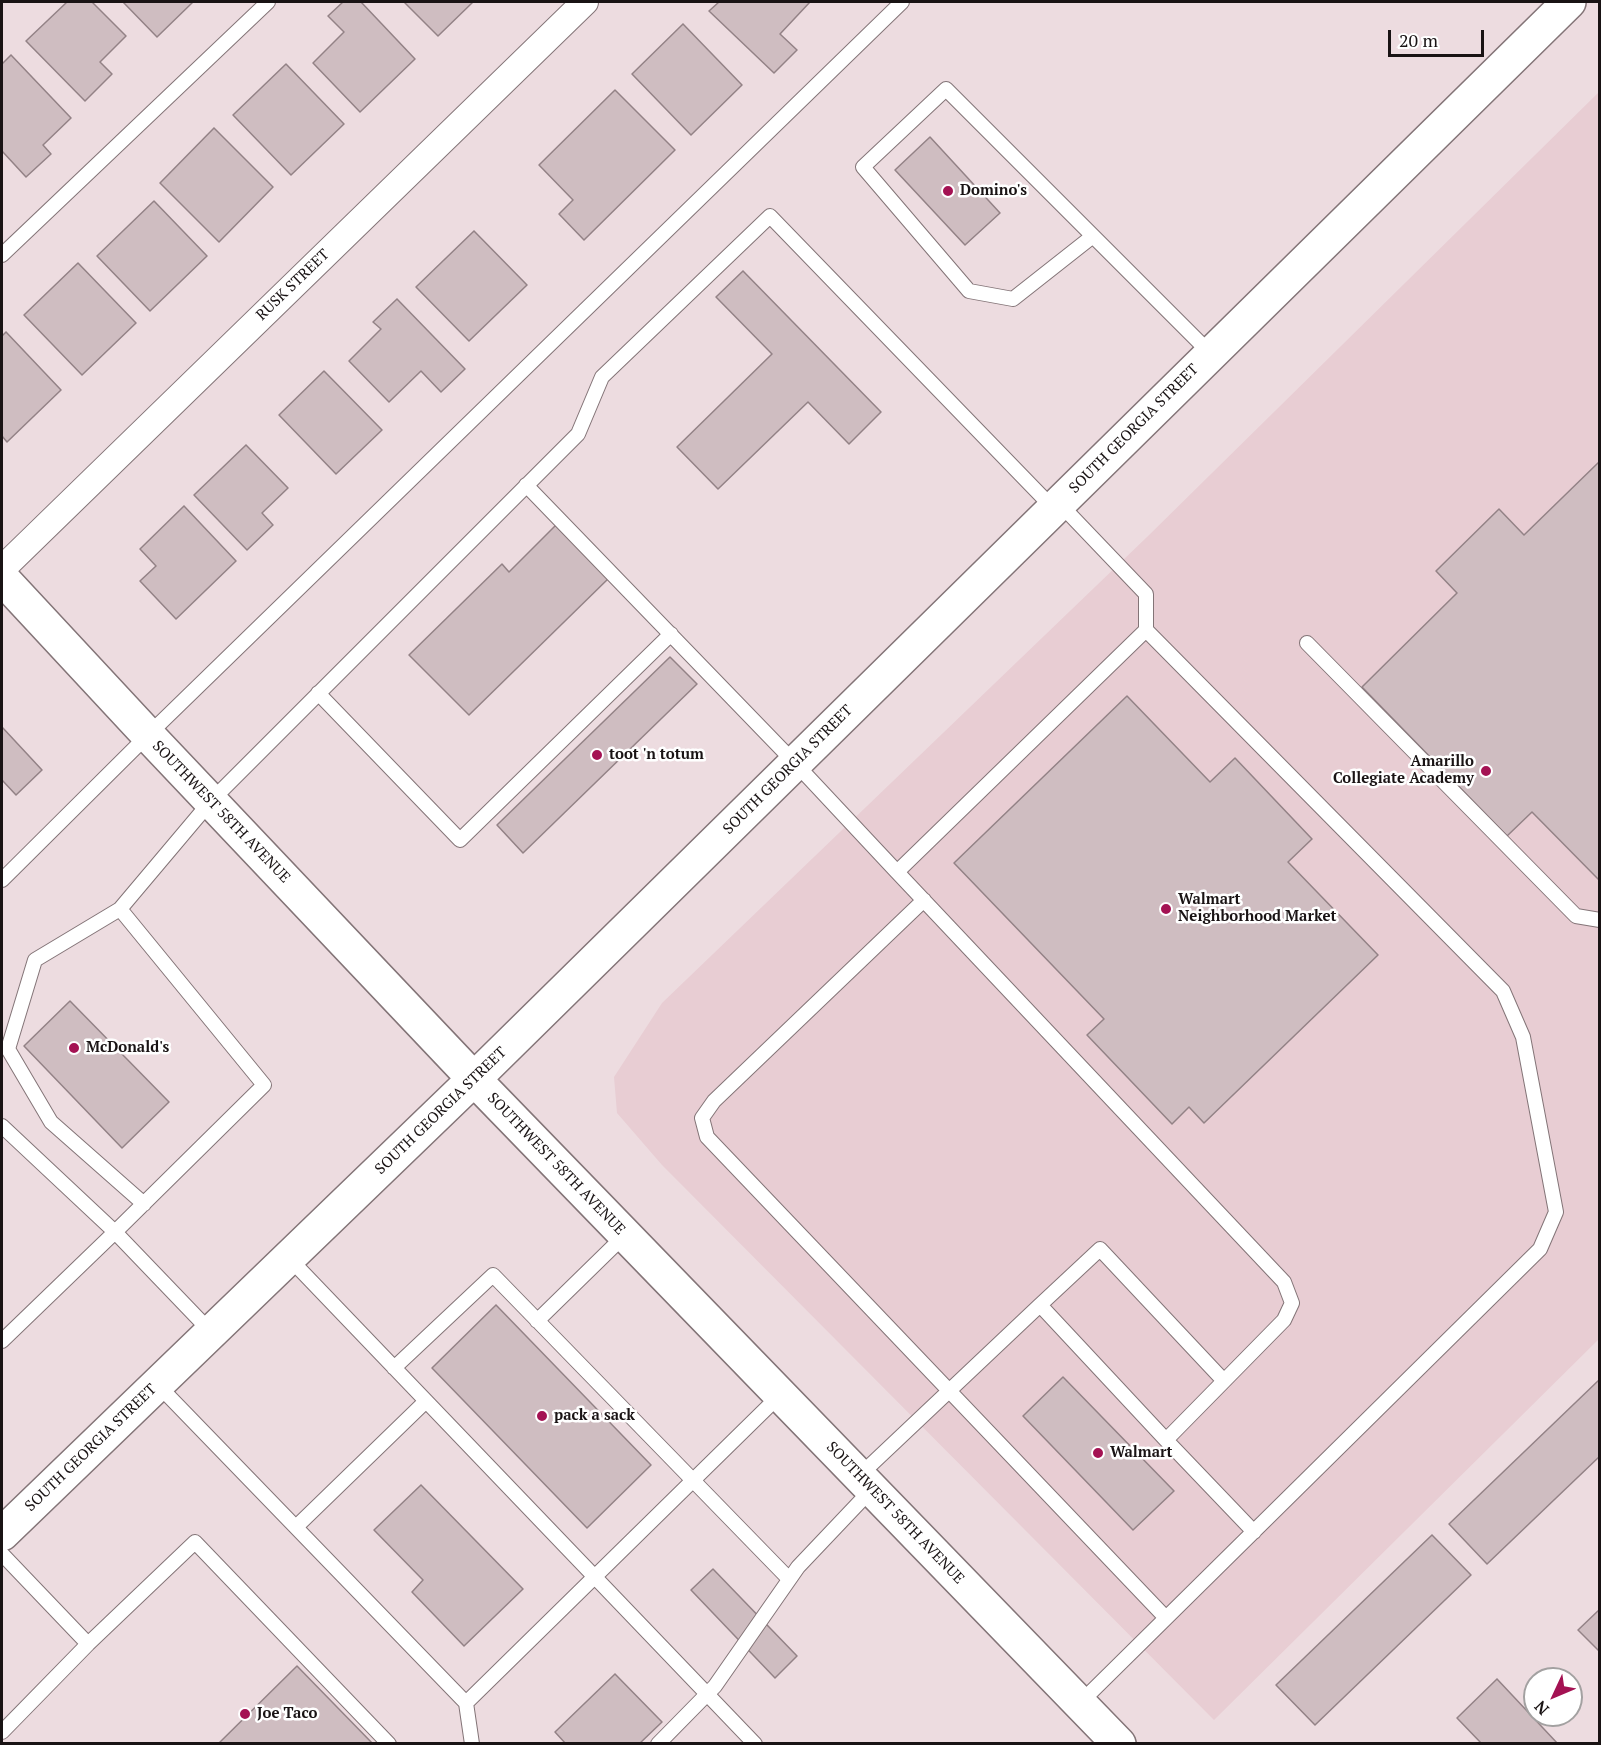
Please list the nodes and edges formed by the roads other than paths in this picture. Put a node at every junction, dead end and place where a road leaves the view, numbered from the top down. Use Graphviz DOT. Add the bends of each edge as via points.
graph roads {
  1 [pos="268,2"];
  2 [pos="902,2"];
  3 [pos="1569,2"];
  4 [pos="580,3"];
  5 [pos="1093,236"];
  6 [pos="2,255"];
  7 [pos="1210,353"];
  8 [pos="526,485"];
  9 [pos="1056,506"];
  10 [pos="2,569"];
  11 [pos="2,578"];
  12 [pos="1146,630"];
  13 [pos="671,634"];
  14 [pos="1307,643"];
  15 [pos="318,693"];
  16 [pos="148,735"];
  17 [pos="795,763"];
  18 [pos="211,801"];
  19 [pos="897,872"];
  20 [pos="2,880"];
  21 [pos="924,900"];
  22 [pos="120,909"];
  23 [pos="1599,920"];
  24 [pos="474,1079"];
  25 [pos="2,1126"];
  26 [pos="144,1204"];
  27 [pos="115,1232"];
  28 [pos="625,1235"];
  29 [pos="289,1258"];
  30 [pos="1040,1305"];
  31 [pos="537,1321"];
  32 [pos="211,1332"];
  33 [pos="2,1341"];
  34 [pos="394,1368"];
  35 [pos="1224,1381"];
  36 [pos="157,1384"];
  37 [pos="949,1391"];
  38 [pos="780,1395"];
  39 [pos="426,1401"];
  40 [pos="1167,1440"];
  41 [pos="692,1481"];
  42 [pos="866,1483"];
  43 [pos="296,1527"];
  44 [pos="1254,1532"];
  45 [pos="2,1534"];
  46 [pos="2,1554"];
  47 [pos="595,1576"];
  48 [pos="789,1579"];
  49 [pos="1166,1618"];
  50 [pos="88,1644"];
  51 [pos="708,1694"];
  52 [pos="466,1703"];
  53 [pos="1080,1703"];
  54 [pos="2,1732"];
  55 [pos="388,1743"];
  56 [pos="472,1743"];
  57 [pos="658,1743"];
  58 [pos="755,1743"];
  59 [pos="1119,1743"];
  1 -- 6 [label="lane"];
  2 -- 16 [label="lane"];
  3 -- 7 [label="main road, SOUTH GEORGIA STREET"];
  4 -- 10 [label="street, RUSK STREET"];
  5 -- 5 [label="lane" via="945,89 863,166 969,291 1013,299"];
  5 -- 7 [label="lane"];
  7 -- 9 [label="main road, SOUTH GEORGIA STREET"];
  8 -- 9 [label="lane" via="578,434 602,377 770,216"];
  8 -- 13 [label="lane"];
  8 -- 15 [label="lane"];
  9 -- 12 [label="lane" via="1146,594"];
  9 -- 17 [label="main road, SOUTH GEORGIA STREET"];
  11 -- 16 [label="main road, SOUTHWEST 58TH AVENUE"];
  12 -- 19 [label="lane"];
  12 -- 44 [label="lane" via="1503,991 1523,1037 1556,1212 1540,1249"];
  13 -- 15 [label="lane" via="460,840"];
  13 -- 17 [label="lane"];
  14 -- 23 [label="lane" via="1576,915"];
  15 -- 18 [label="lane"];
  16 -- 18 [label="main road, SOUTHWEST 58TH AVENUE"];
  16 -- 20 [label="lane"];
  17 -- 19 [label="lane"];
  17 -- 24 [label="main road, SOUTH GEORGIA STREET"];
  18 -- 22 [label="lane"];
  18 -- 24 [label="main road, SOUTHWEST 58TH AVENUE"];
  19 -- 21 [label="lane"];
  21 -- 35 [label="lane" via="1284,1282 1292,1304 1284,1320"];
  21 -- 37 [label="lane" via="714,1101 702,1118 707,1137"];
  22 -- 26 [label="lane" via="264,1085"];
  22 -- 26 [label="lane" via="35,960 8,1049 51,1122"];
  24 -- 28 [label="main road, SOUTHWEST 58TH AVENUE"];
  24 -- 29 [label="main road, SOUTH GEORGIA STREET"];
  25 -- 27 [label="lane"];
  26 -- 27 [label="lane"];
  27 -- 32 [label="lane"];
  27 -- 33 [label="lane"];
  28 -- 31 [label="lane"];
  28 -- 38 [label="main road, SOUTHWEST 58TH AVENUE"];
  29 -- 32 [label="main road, SOUTH GEORGIA STREET"];
  29 -- 34 [label="lane"];
  30 -- 35 [label="lane" via="1100,1249"];
  30 -- 37 [label="lane"];
  30 -- 40 [label="lane"];
  31 -- 34 [label="lane" via="493,1275"];
  31 -- 41 [label="lane"];
  32 -- 36 [label="main road, SOUTH GEORGIA STREET"];
  34 -- 39 [label="lane"];
  35 -- 40 [label="lane"];
  36 -- 43 [label="lane"];
  36 -- 45 [label="main road, SOUTH GEORGIA STREET"];
  37 -- 42 [label="lane"];
  37 -- 49 [label="lane"];
  38 -- 41 [label="lane"];
  38 -- 42 [label="main road, SOUTHWEST 58TH AVENUE"];
  39 -- 43 [label="lane"];
  39 -- 47 [label="lane"];
  40 -- 44 [label="lane"];
  41 -- 47 [label="lane"];
  41 -- 48 [label="lane"];
  42 -- 48 [label="lane"];
  42 -- 53 [label="main road, SOUTHWEST 58TH AVENUE"];
  43 -- 52 [label="lane"];
  44 -- 49 [label="lane"];
  46 -- 50 [label="lane"];
  47 -- 51 [label="lane"];
  47 -- 52 [label="lane"];
  48 -- 51 [label="lane"];
  49 -- 53 [label="lane"];
  50 -- 54 [label="lane"];
  50 -- 55 [label="lane" via="195,1542"];
  51 -- 57 [label="lane"];
  51 -- 58 [label="lane"];
  52 -- 56 [label="lane"];
  53 -- 59 [label="main road, SOUTHWEST 58TH AVENUE"];
}
